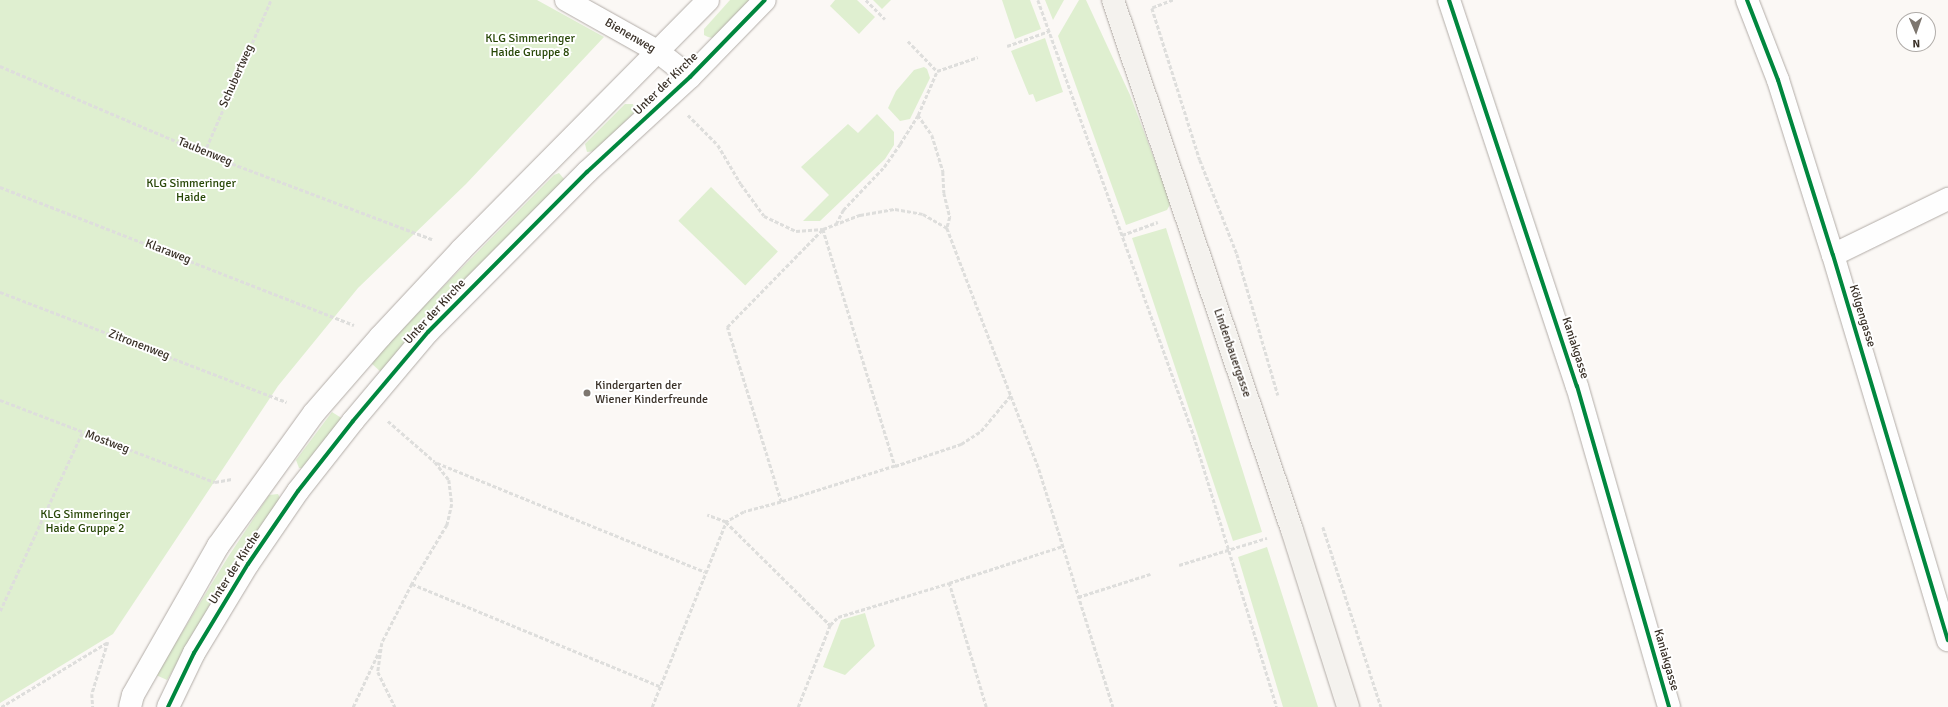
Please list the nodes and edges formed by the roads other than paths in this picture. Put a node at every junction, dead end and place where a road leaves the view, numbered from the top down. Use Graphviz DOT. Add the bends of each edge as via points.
graph roads {
  1 [pos="566,0"];
  2 [pos="708,0"];
  3 [pos="765,0"];
  4 [pos="1113,0"];
  5 [pos="1449,0"];
  6 [pos="1747,0"];
  7 [pos="657,51"];
  8 [pos="690,77"];
  9 [pos="1948,199"];
  10 [pos="1834,255"];
  11 [pos="272,472"];
  12 [pos="298,492"];
  13 [pos="1948,640"];
  14 [pos="130,707"];
  15 [pos="168,707"];
  16 [pos="1348,707"];
  17 [pos="1669,707"];
  1 -- 7 [label="street, Bienenweg"];
  2 -- 7 [label="street, Unter der Kirche"];
  3 -- 8 [label="street, Unter der Kirche"];
  4 -- 16 [label="main road, Lindenbauergasse" via="1295,537"];
  5 -- 17 [label="street, Kaniakgasse" via="1577,386"];
  6 -- 10 [label="street, Kölgengasse" via="1778,80"];
  7 -- 8 [label="street, Bienenweg"];
  7 -- 11 [label="street, Unter der Kirche" via="461,250 380,337 314,413"];
  8 -- 12 [label="street, Unter der Kirche" via="587,172 428,332"];
  9 -- 10 [label="street"];
  10 -- 13 [label="street, Kölgengasse"];
  11 -- 12 [label="street"];
  11 -- 14 [label="street, Unter der Kirche" via="218,546 133,695"];
  12 -- 15 [label="street, Unter der Kirche" via="248,564 194,653"];
}
